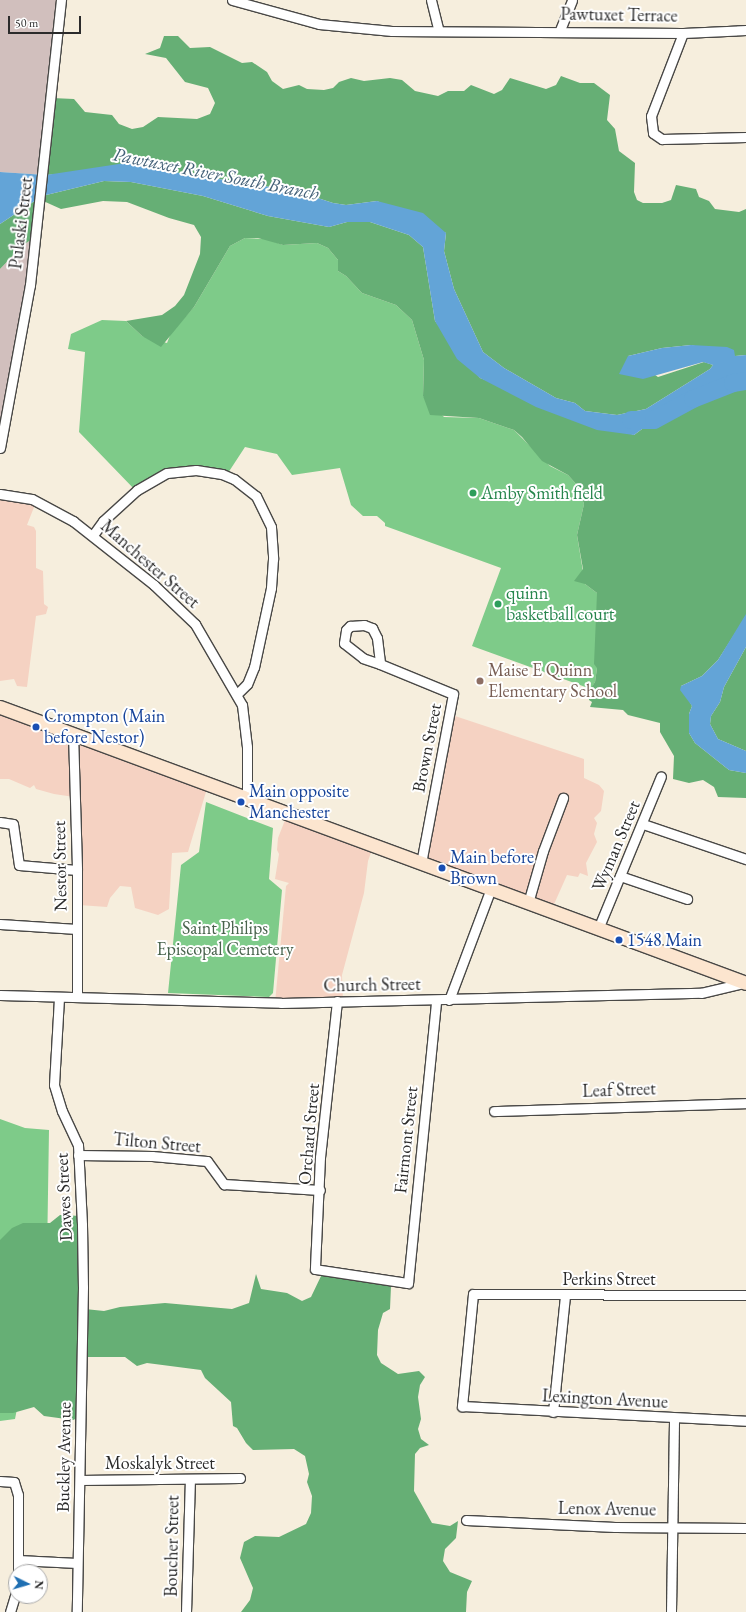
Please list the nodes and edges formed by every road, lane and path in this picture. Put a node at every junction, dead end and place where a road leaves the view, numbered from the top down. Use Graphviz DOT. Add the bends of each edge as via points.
graph roads {
  1 [pos="61,0"];
  2 [pos="232,0"];
  3 [pos="431,0"];
  4 [pos="572,0"];
  5 [pos="438,29"];
  6 [pos="560,30"];
  7 [pos="746,30"];
  8 [pos="682,33"];
  9 [pos="746,136"];
  10 [pos="0,448"];
  11 [pos="0,494"];
  12 [pos="93,535"];
  13 [pos="380,664"];
  14 [pos="238,694"];
  15 [pos="0,707"];
  16 [pos="73,733"];
  17 [pos="661,776"];
  18 [pos="563,798"];
  19 [pos="247,799"];
  20 [pos="0,822"];
  21 [pos="643,824"];
  22 [pos="746,859"];
  23 [pos="421,863"];
  24 [pos="77,870"];
  25 [pos="620,876"];
  26 [pos="491,888"];
  27 [pos="687,899"];
  28 [pos="528,903"];
  29 [pos="0,924"];
  30 [pos="77,929"];
  31 [pos="598,929"];
  32 [pos="745,983"];
  33 [pos="0,995"];
  34 [pos="77,997"];
  35 [pos="59,998"];
  36 [pos="436,1000"];
  37 [pos="449,1000"];
  38 [pos="337,1002"];
  39 [pos="746,1103"];
  40 [pos="494,1111"];
  41 [pos="78,1155"];
  42 [pos="320,1190"];
  43 [pos="315,1269"];
  44 [pos="565,1295"];
  45 [pos="746,1295"];
  46 [pos="83,1303"];
  47 [pos="462,1406"];
  48 [pos="553,1412"];
  49 [pos="674,1418"];
  50 [pos="746,1421"];
  51 [pos="240,1478"];
  52 [pos="80,1480"];
  53 [pos="190,1480"];
  54 [pos="0,1481"];
  55 [pos="466,1520"];
  56 [pos="672,1526"];
  57 [pos="746,1528"];
  58 [pos="18,1560"];
  59 [pos="78,1563"];
  60 [pos="18,1564"];
  61 [pos="77,1612"];
  62 [pos="186,1612"];
  63 [pos="671,1612"];
  1 -- 10 [label="street, Pulaski Street" via="40,208"];
  2 -- 5 [label="street, Pawtuxet Terrace" via="319,24 392,31"];
  3 -- 5 [label="street"];
  4 -- 6 [label="street"];
  5 -- 6 [label="street, Pawtuxet Terrace"];
  6 -- 8 [label="street, Pawtuxet Terrace"];
  7 -- 8 [label="street, Pawtuxet Terrace"];
  8 -- 9 [label="street" via="651,116 652,133 662,139"];
  11 -- 12 [label="street, Manchester Street" via="32,499 52,507"];
  12 -- 14 [label="street, Manchester Street" via="154,585 195,624"];
  12 -- 14 [label="street" via="103,521 138,490 167,473 196,470 222,474 234,479 256,496 271,528 273,540 271,588 260,645 247,684"];
  13 -- 13 [label="street, Brown Street" via="348,649 344,640 346,630 350,626 364,625 372,628 379,646"];
  13 -- 23 [label="street, Brown Street" via="453,694"];
  14 -- 19 [label="street, Manchester Street" via="242,705 246,740"];
  15 -- 16 [label="main road"];
  16 -- 19 [label="main road"];
  16 -- 24 [label="street, Nestor Street"];
  17 -- 21 [label="street, Wyman Street"];
  18 -- 28 [label="street" via="543,851"];
  19 -- 23 [label="main road"];
  20 -- 24 [label="street" via="13,824 18,865"];
  21 -- 22 [label="street"];
  21 -- 25 [label="street, Wyman Street"];
  23 -- 26 [label="main road"];
  24 -- 30 [label="street, Nestor Street"];
  25 -- 27 [label="street"];
  25 -- 31 [label="street, Wyman Street"];
  26 -- 28 [label="main road"];
  26 -- 37 [label="street"];
  28 -- 31 [label="main road"];
  29 -- 30 [label="street"];
  30 -- 34 [label="street, Nestor Street"];
  31 -- 32 [label="main road"];
  32 -- 37 [label="street, Church Street" via="701,992"];
  33 -- 35 [label="street, Church Street"];
  34 -- 35 [label="street, Church Street"];
  34 -- 38 [label="street, Church Street" via="235,1004"];
  35 -- 41 [label="street, Dawes Street" via="54,1085 62,1111 78,1144"];
  36 -- 37 [label="street, Church Street"];
  36 -- 38 [label="street, Church Street"];
  36 -- 43 [label="street, Fairmont Street" via="408,1283"];
  38 -- 42 [label="street, Orchard Street" via="320,1158"];
  39 -- 40 [label="street, Leaf Street"];
  41 -- 42 [label="street, Tilton Street" via="152,1156 207,1161 224,1184"];
  41 -- 46 [label="street, Dawes Street"];
  42 -- 43 [label="street, Orchard Street"];
  44 -- 45 [label="street, Perkins Street"];
  44 -- 47 [label="street, Perkins Street" via="472,1294"];
  44 -- 48 [label="street"];
  46 -- 52 [label="street, Buckley Avenue"];
  47 -- 48 [label="street, Lexington Avenue"];
  48 -- 49 [label="street, Lexington Avenue"];
  49 -- 50 [label="street, Lexington Avenue"];
  49 -- 56 [label="street"];
  51 -- 53 [label="street, Moskalyk Street"];
  52 -- 53 [label="street, Moskalyk Street"];
  52 -- 59 [label="street, Buckley Avenue"];
  53 -- 62 [label="street, Boucher Street"];
  54 -- 58 [label="street" via="15,1483 18,1495"];
  55 -- 56 [label="street, Lenox Avenue" via="615,1527"];
  56 -- 57 [label="street, Lenox Avenue"];
  56 -- 63 [label="street"];
  58 -- 59 [label="street"];
  58 -- 60 [label="street"];
  59 -- 61 [label="street, Buckley Avenue"];
}
